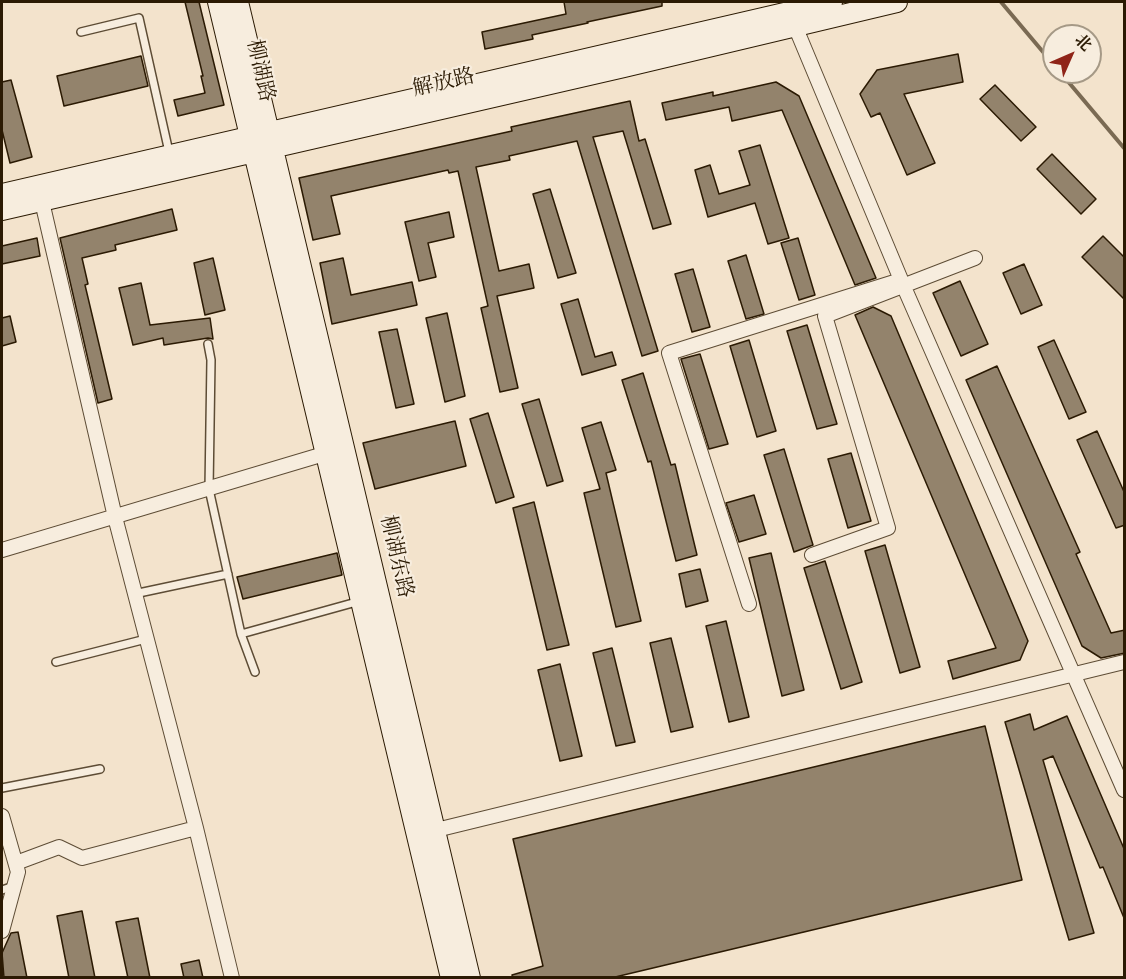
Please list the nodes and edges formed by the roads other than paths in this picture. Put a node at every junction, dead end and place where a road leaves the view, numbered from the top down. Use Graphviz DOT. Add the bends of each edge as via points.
graph roads {
  1 [pos="218,2"];
  2 [pos="238,2"];
  3 [pos="832,2"];
  4 [pos="897,2"];
  5 [pos="795,26"];
  6 [pos="81,32"];
  7 [pos="261,142"];
  8 [pos="170,155"];
  9 [pos="40,193"];
  10 [pos="2,194"];
  11 [pos="2,210"];
  12 [pos="975,258"];
  13 [pos="902,284"];
  14 [pos="208,344"];
  15 [pos="335,451"];
  16 [pos="209,489"];
  17 [pos="115,517"];
  18 [pos="2,550"];
  19 [pos="812,555"];
  20 [pos="228,574"];
  21 [pos="134,594"];
  22 [pos="361,600"];
  23 [pos="749,604"];
  24 [pos="241,634"];
  25 [pos="146,639"];
  26 [pos="56,662"];
  27 [pos="1125,662"];
  28 [pos="255,672"];
  29 [pos="1074,675"];
  30 [pos="100,769"];
  31 [pos="2,788"];
  32 [pos="1125,790"];
  33 [pos="2,816"];
  34 [pos="196,828"];
  35 [pos="426,833"];
  36 [pos="16,863"];
  37 [pos="5,888"];
  38 [pos="2,931"];
  39 [pos="232,978"];
  40 [pos="451,978"];
  41 [pos="470,978"];
  1 -- 7 [label="main road, 柳湖路"];
  2 -- 7 [label="main road, 柳湖路"];
  3 -- 7 [label="main road, 解放路"];
  4 -- 5 [label="main road, 解放路"];
  5 -- 7 [label="main road, 解放路"];
  5 -- 13 [label="street"];
  6 -- 8 [label="lane" via="139,18"];
  7 -- 8 [label="main road, 解放路"];
  7 -- 9 [label="main road, 解放路"];
  7 -- 15 [label="main road, 柳湖东路"];
  8 -- 9 [label="main road, 解放路"];
  9 -- 10 [label="main road, 解放路"];
  9 -- 11 [label="main road, 解放路"];
  9 -- 17 [label="street"];
  12 -- 13 [label="street"];
  13 -- 19 [label="street" via="825,316 888,528"];
  13 -- 23 [label="street" via="669,353"];
  13 -- 29 [label="street"];
  14 -- 16 [label="lane"];
  15 -- 16 [label="street"];
  15 -- 22 [label="main road, 柳湖东路"];
  15 -- 35 [label="main road, 柳湖东路"];
  16 -- 17 [label="street"];
  16 -- 20 [label="lane"];
  17 -- 18 [label="street"];
  17 -- 21 [label="street"];
  20 -- 21 [label="lane"];
  20 -- 24 [label="lane"];
  21 -- 25 [label="street"];
  22 -- 24 [label="lane"];
  22 -- 35 [label="main road, 柳湖东路"];
  24 -- 28 [label="lane"];
  25 -- 26 [label="lane"];
  25 -- 34 [label="street"];
  27 -- 29 [label="street"];
  29 -- 32 [label="street"];
  29 -- 35 [label="street"];
  30 -- 31 [label="lane"];
  33 -- 36 [label="street"];
  34 -- 36 [label="street" via="82,858 59,847"];
  34 -- 39 [label="street"];
  35 -- 40 [label="main road, 柳湖东路"];
  35 -- 41 [label="main road, 柳湖东路"];
  36 -- 37 [label="street" via="18,872"];
  37 -- 38 [label="street"];
}
